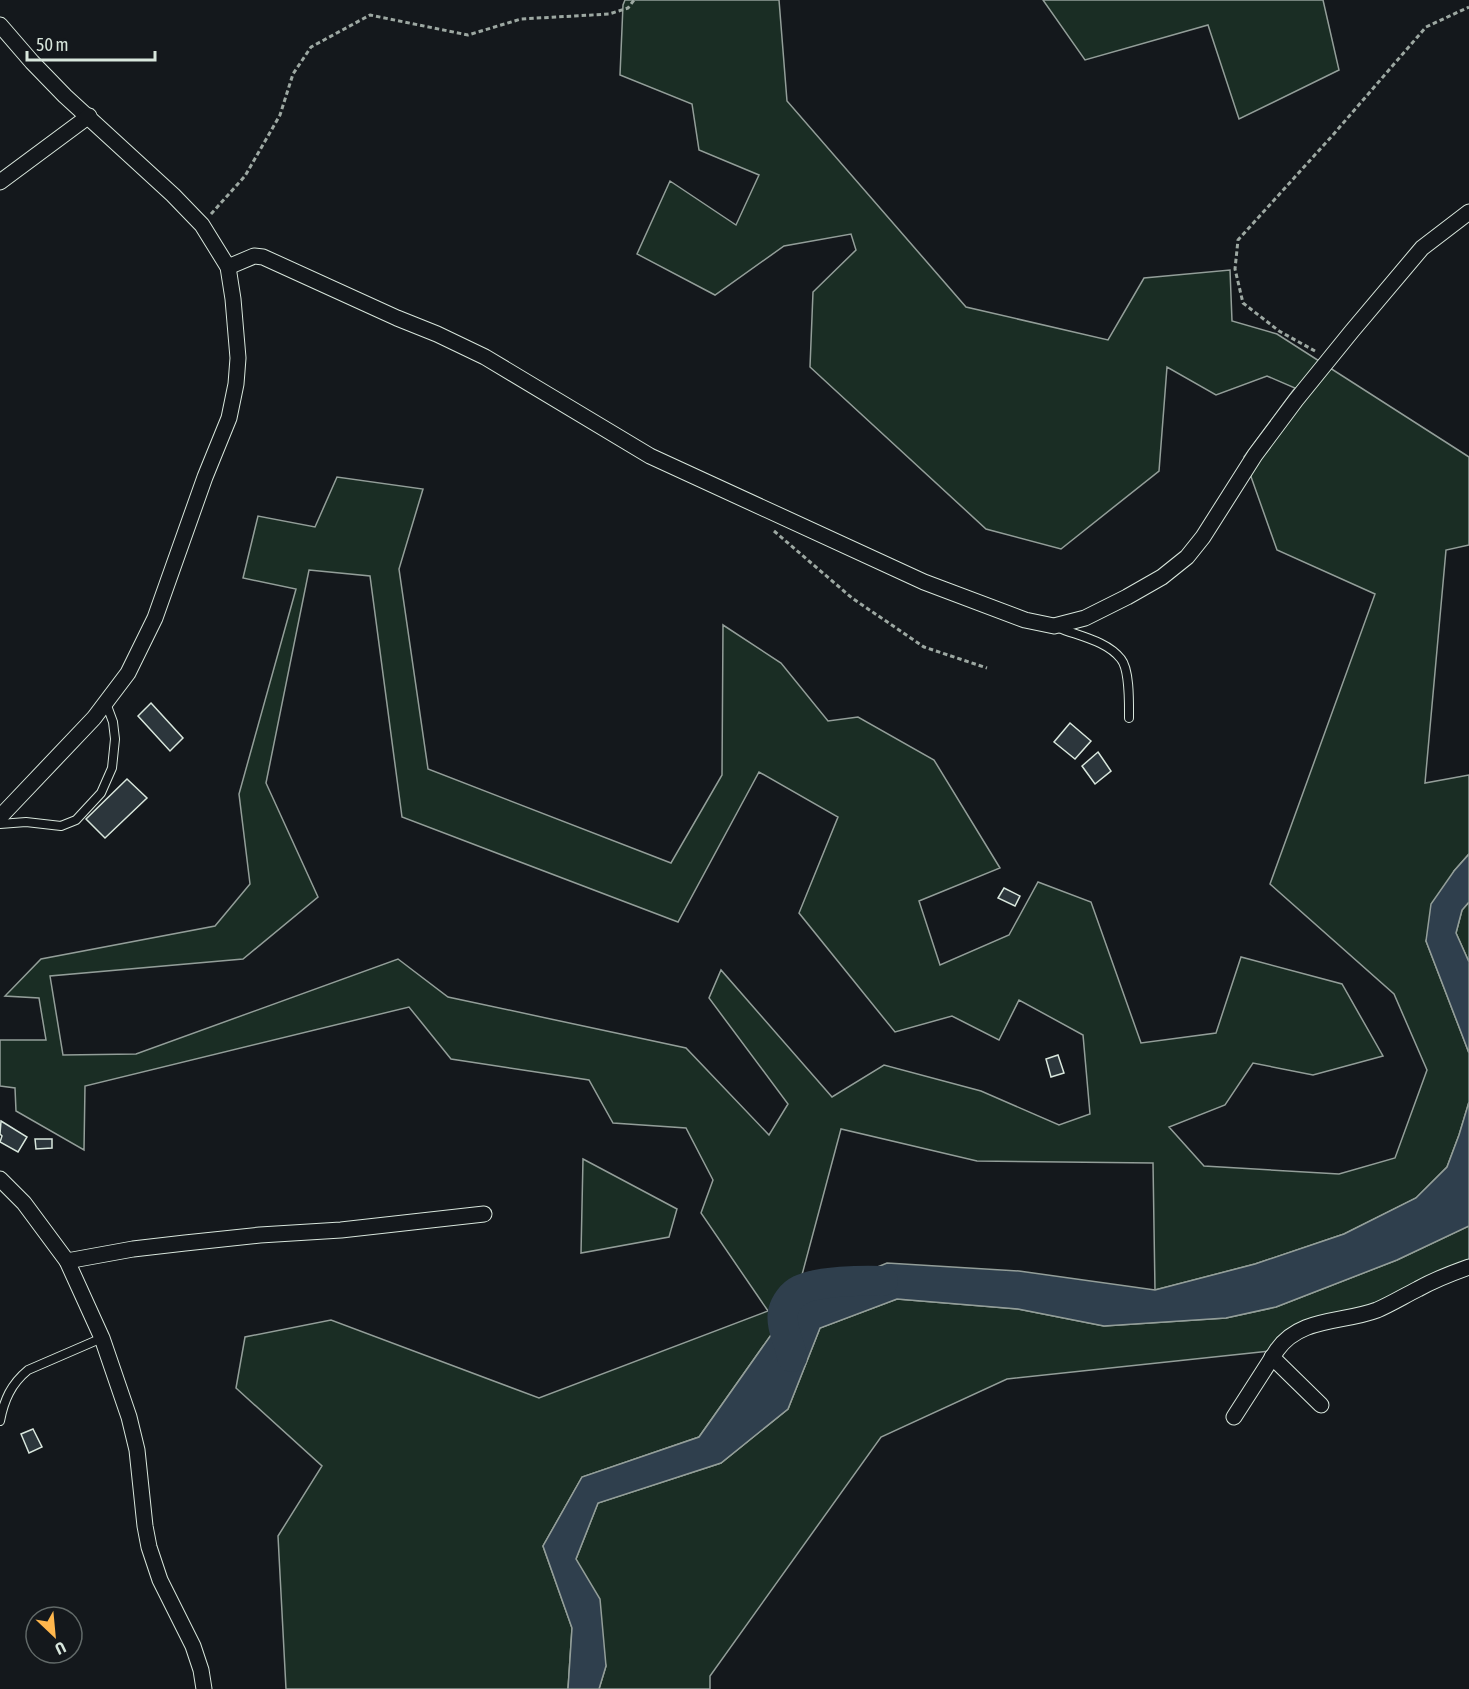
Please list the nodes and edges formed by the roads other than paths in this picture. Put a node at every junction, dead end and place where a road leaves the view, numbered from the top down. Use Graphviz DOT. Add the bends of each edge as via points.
graph roads {
  1 [pos="0,25"];
  2 [pos="89,116"];
  3 [pos="0,182"];
  4 [pos="1469,212"];
  5 [pos="228,267"];
  6 [pos="1054,626"];
  7 [pos="106,703"];
  8 [pos="1129,718"];
  9 [pos="0,817"];
  10 [pos="0,824"];
  11 [pos="0,1179"];
  12 [pos="484,1214"];
  13 [pos="67,1261"];
  14 [pos="1469,1267"];
  15 [pos="102,1338"];
  16 [pos="1272,1357"];
  17 [pos="1321,1405"];
  18 [pos="1234,1417"];
  19 [pos="0,1420"];
  20 [pos="204,1689"];
  1 -- 2 [label="street" via="65,96"];
  2 -- 3 [label="street"];
  2 -- 5 [label="street" via="202,225"];
  4 -- 6 [label="street" via="1422,248 1296,400 1187,557 1127,597 1084,618"];
  5 -- 6 [label="street" via="254,256 263,257 485,357 650,456 924,582 1025,620"];
  5 -- 7 [label="street" via="238,358 229,418 155,618 128,673"];
  6 -- 8 [label="lane" via="1108,647 1122,660 1129,692"];
  7 -- 9 [label="street"];
  7 -- 10 [label="lane" via="115,739 112,768 101,793 76,820 62,826"];
  11 -- 13 [label="street" via="24,1203"];
  12 -- 13 [label="street" via="341,1230 260,1234"];
  13 -- 15 [label="street"];
  14 -- 16 [label="street" via="1378,1310 1303,1327 1281,1343"];
  15 -- 19 [label="lane" via="36,1366 18,1378 10,1389"];
  15 -- 20 [label="street" via="137,1450 149,1547 160,1580 193,1646"];
  16 -- 17 [label="street"];
  16 -- 18 [label="street"];
}
